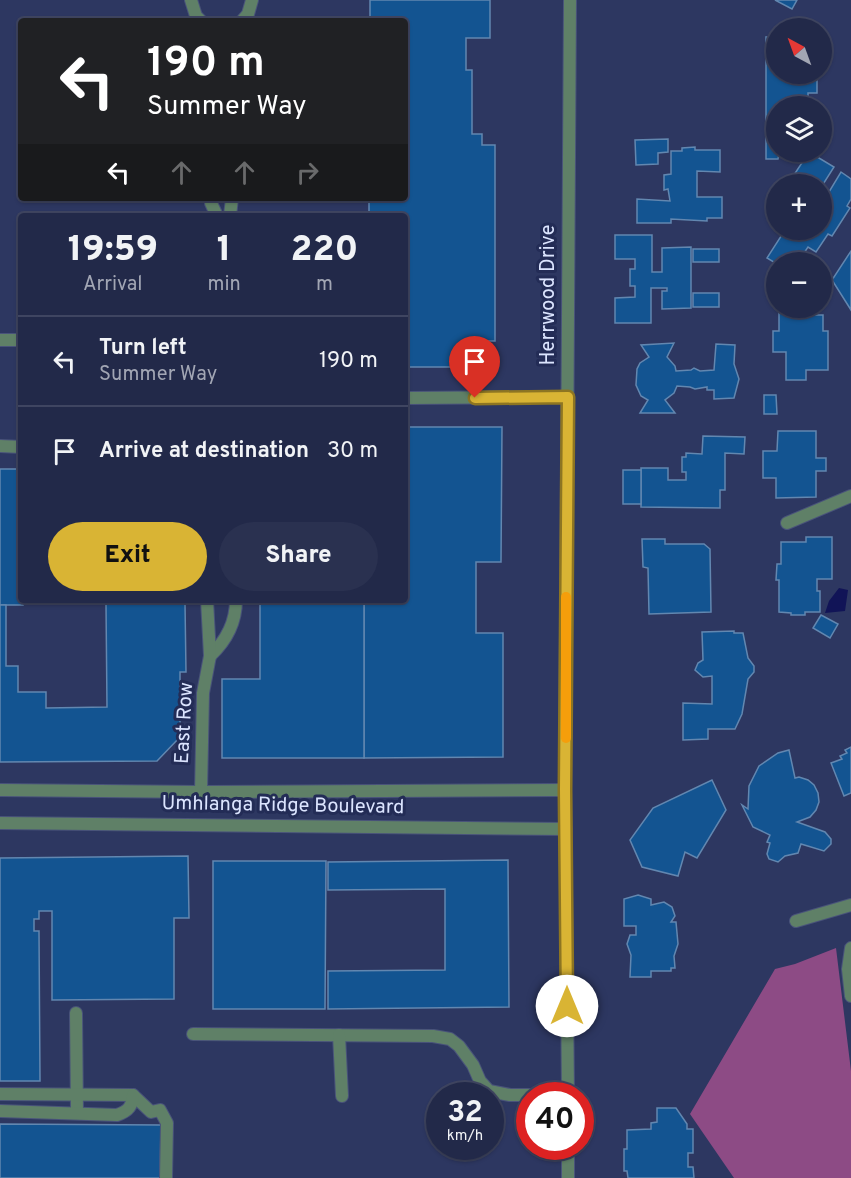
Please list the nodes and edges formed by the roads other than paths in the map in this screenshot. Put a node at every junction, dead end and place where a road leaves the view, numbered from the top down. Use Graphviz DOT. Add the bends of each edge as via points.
graph roads {
  1 [pos="191,0"];
  2 [pos="252,0"];
  3 [pos="570,0"];
  4 [pos="198,18"];
  5 [pos="245,18"];
  6 [pos="0,340"];
  7 [pos="18,340"];
  8 [pos="568,397"];
  9 [pos="408,398"];
  10 [pos="0,446"];
  11 [pos="18,447"];
  12 [pos="851,496"];
  13 [pos="787,523"];
  14 [pos="207,603"];
  15 [pos="236,603"];
  16 [pos="210,656"];
  17 [pos="0,790"];
  18 [pos="565,790"];
  19 [pos="201,792"];
  20 [pos="0,823"];
  21 [pos="566,829"];
  22 [pos="851,905"];
  23 [pos="796,921"];
  24 [pos="851,948"];
  25 [pos="851,996"];
  26 [pos="76,1013"];
  27 [pos="193,1034"];
  28 [pos="339,1035"];
  29 [pos="568,1082"];
  30 [pos="0,1094"];
  31 [pos="77,1095"];
  32 [pos="133,1095"];
  33 [pos="516,1095"];
  34 [pos="342,1096"];
  35 [pos="0,1111"];
  36 [pos="77,1113"];
  37 [pos="568,1160"];
  38 [pos="166,1178"];
  39 [pos="568,1178"];
  1 -- 4 [label="street"];
  2 -- 5 [label="street"];
  3 -- 8 [label="street, Herrwood Drive"];
  6 -- 7 [label="street"];
  8 -- 9 [label="street"];
  8 -- 18 [label="street, Herrwood Drive"];
  10 -- 11 [label="street"];
  12 -- 13 [label="street"];
  14 -- 16 [label="street, East Row"];
  15 -- 16 [label="street, East Row" via="232,625 223,644"];
  16 -- 19 [label="street, East Row" via="203,693"];
  17 -- 19 [label="street, Umhlanga Ridge Boulevard"];
  18 -- 19 [label="street, Umhlanga Ridge Boulevard"];
  18 -- 21 [label="street, Herrwood Drive"];
  20 -- 21 [label="street, Umhlanga Ridge Boulevard"];
  21 -- 29 [label="street, Herrwood Drive"];
  22 -- 23 [label="street"];
  24 -- 25 [label="street"];
  26 -- 31 [label="street"];
  27 -- 28 [label="street"];
  28 -- 33 [label="street" via="450,1039 489,1091"];
  28 -- 34 [label="street"];
  30 -- 31 [label="street"];
  31 -- 32 [label="street"];
  31 -- 36 [label="street"];
  32 -- 36 [label="street" via="132,1106 124,1113"];
  32 -- 38 [label="street" via="151,1112 160,1110 167,1123"];
  35 -- 36 [label="street"];
  37 -- 39 [label="street"];
}
